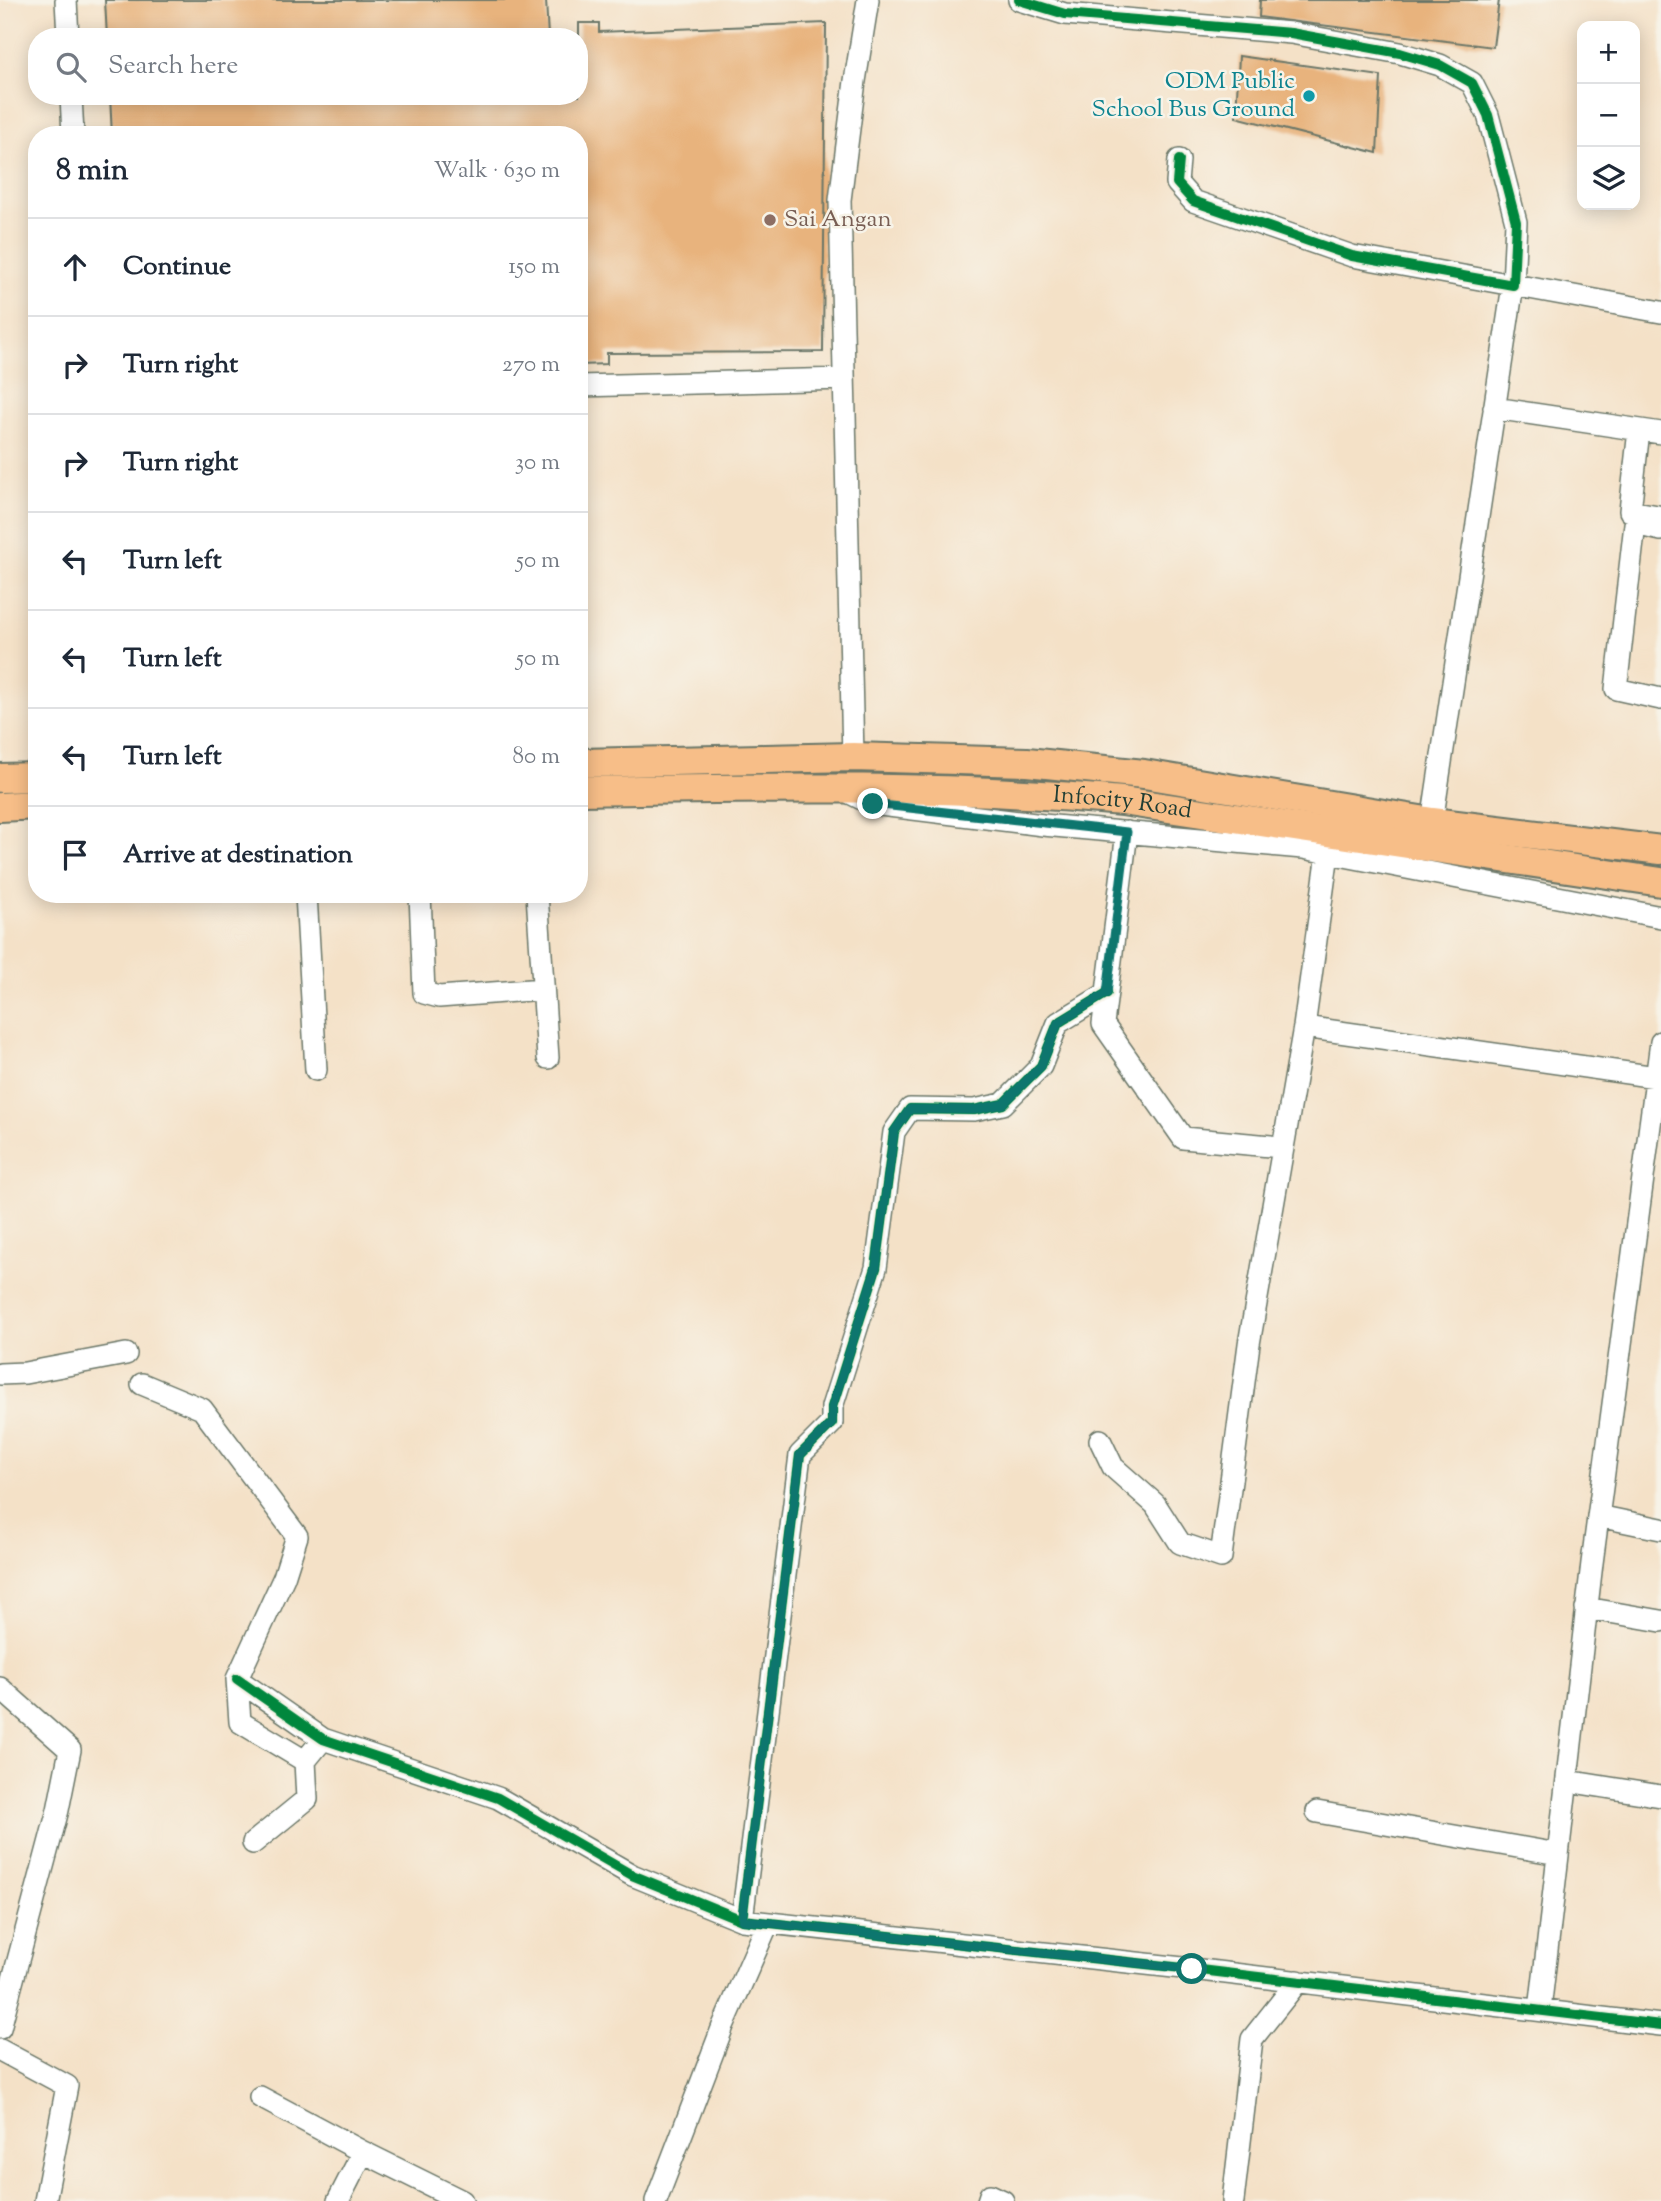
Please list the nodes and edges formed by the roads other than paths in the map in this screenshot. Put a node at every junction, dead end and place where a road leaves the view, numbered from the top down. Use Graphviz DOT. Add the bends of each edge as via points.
graph roads {
  1 [pos="66,0"];
  2 [pos="869,0"];
  3 [pos="1019,0"];
  4 [pos="68,28"];
  5 [pos="71,105"];
  6 [pos="73,126"];
  7 [pos="1179,160"];
  8 [pos="1513,285"];
  9 [pos="1661,312"];
  10 [pos="844,379"];
  11 [pos="588,386"];
  12 [pos="1494,408"];
  13 [pos="1639,430"];
  14 [pos="1661,433"];
  15 [pos="1661,517"];
  16 [pos="1661,530"];
  17 [pos="1661,699"];
  18 [pos="853,757"];
  19 [pos="631,762"];
  20 [pos="588,763"];
  21 [pos="28,777"];
  22 [pos="0,778"];
  23 [pos="839,787"];
  24 [pos="632,790"];
  25 [pos="588,791"];
  26 [pos="1250,791"];
  27 [pos="28,805"];
  28 [pos="0,807"];
  29 [pos="1246,819"];
  30 [pos="1432,822"];
  31 [pos="1127,832"];
  32 [pos="1661,850"];
  33 [pos="1328,853"];
  34 [pos="1661,882"];
  35 [pos="307,903"];
  36 [pos="420,903"];
  37 [pos="538,903"];
  38 [pos="1661,917"];
  39 [pos="543,989"];
  40 [pos="1107,993"];
  41 [pos="1304,1027"];
  42 [pos="1661,1042"];
  43 [pos="548,1058"];
  44 [pos="316,1070"];
  45 [pos="1656,1077"];
  46 [pos="1281,1146"];
  47 [pos="127,1353"];
  48 [pos="0,1374"];
  49 [pos="142,1384"];
  50 [pos="1100,1440"];
  51 [pos="1598,1516"];
  52 [pos="1661,1529"];
  53 [pos="1586,1608"];
  54 [pos="1661,1622"];
  55 [pos="237,1679"];
  56 [pos="0,1688"];
  57 [pos="323,1739"];
  58 [pos="305,1761"];
  59 [pos="1567,1781"];
  60 [pos="1661,1796"];
  61 [pos="1317,1811"];
  62 [pos="253,1843"];
  63 [pos="1558,1854"];
  64 [pos="742,1920"];
  65 [pos="768,1923"];
  66 [pos="1298,1981"];
  67 [pos="1540,2010"];
  68 [pos="1661,2025"];
  69 [pos="0,2028"];
  70 [pos="0,2050"];
  71 [pos="260,2097"];
  72 [pos="363,2152"];
  73 [pos="46,2201"];
  74 [pos="338,2201"];
  75 [pos="462,2201"];
  76 [pos="656,2201"];
  77 [pos="988,2201"];
  78 [pos="1003,2201"];
  79 [pos="1233,2201"];
  1 -- 4 [label="street"];
  2 -- 10 [label="street" via="840,200"];
  3 -- 8 [label="street" via="1065,14 1291,33 1401,53 1440,65 1472,83 1488,115 1516,222"];
  5 -- 6 [label="street"];
  7 -- 8 [label="street" via="1177,183 1193,201 1352,256"];
  8 -- 9 [label="street"];
  8 -- 12 [label="street"];
  10 -- 11 [label="street"];
  10 -- 18 [label="street"];
  12 -- 13 [label="street"];
  12 -- 30 [label="street"];
  13 -- 14 [label="street"];
  13 -- 15 [label="street" via="1630,511"];
  16 -- 17 [label="street" via="1635,524 1616,688"];
  18 -- 19 [label="main road, Infocity Road"];
  18 -- 26 [label="main road, Infocity Road" via="1027,762"];
  19 -- 20 [label="main road, Infocity Road"];
  19 -- 24 [label="main road"];
  21 -- 22 [label="main road"];
  23 -- 24 [label="main road, Infocity Road"];
  23 -- 29 [label="main road, Infocity Road" via="1060,795"];
  23 -- 31 [label="street" via="873,804"];
  24 -- 25 [label="main road, Infocity Road"];
  26 -- 29 [label="main road"];
  26 -- 30 [label="main road, Infocity Road"];
  27 -- 28 [label="main road"];
  29 -- 34 [label="main road, Infocity Road"];
  30 -- 32 [label="main road, Infocity Road"];
  31 -- 33 [label="street"];
  31 -- 40 [label="street"];
  33 -- 38 [label="street"];
  33 -- 41 [label="street"];
  35 -- 44 [label="street"];
  36 -- 39 [label="street" via="425,993 439,997"];
  37 -- 39 [label="street"];
  39 -- 43 [label="street"];
  40 -- 46 [label="street" via="1103,1024 1183,1138"];
  40 -- 64 [label="street" via="1058,1023 1041,1066 1003,1104 974,1110 910,1109 894,1132 876,1268 832,1407 832,1423 800,1455"];
  41 -- 45 [label="street"];
  41 -- 46 [label="street"];
  42 -- 45 [label="street"];
  45 -- 51 [label="street"];
  46 -- 50 [label="street" via="1221,1557 1181,1542 1155,1504 1113,1466"];
  47 -- 48 [label="street"];
  49 -- 55 [label="street" via="202,1409 297,1536 284,1577"];
  51 -- 52 [label="street"];
  51 -- 53 [label="street"];
  53 -- 54 [label="street"];
  53 -- 59 [label="street"];
  55 -- 57 [label="street"];
  55 -- 58 [label="street" via="240,1722"];
  56 -- 69 [label="street" via="70,1750"];
  57 -- 58 [label="street"];
  57 -- 64 [label="street" via="498,1798 632,1874"];
  58 -- 62 [label="street" via="307,1799"];
  59 -- 60 [label="street"];
  59 -- 63 [label="street"];
  61 -- 63 [label="street"];
  63 -- 67 [label="street"];
  64 -- 65 [label="street"];
  65 -- 66 [label="street"];
  65 -- 76 [label="street"];
  66 -- 67 [label="street"];
  66 -- 79 [label="street" via="1252,2039"];
  67 -- 68 [label="street"];
  70 -- 73 [label="street" via="67,2086"];
  71 -- 72 [label="street"];
  72 -- 74 [label="street"];
  72 -- 75 [label="street"];
  77 -- 78 [label="street" via="990,2195"];
}
